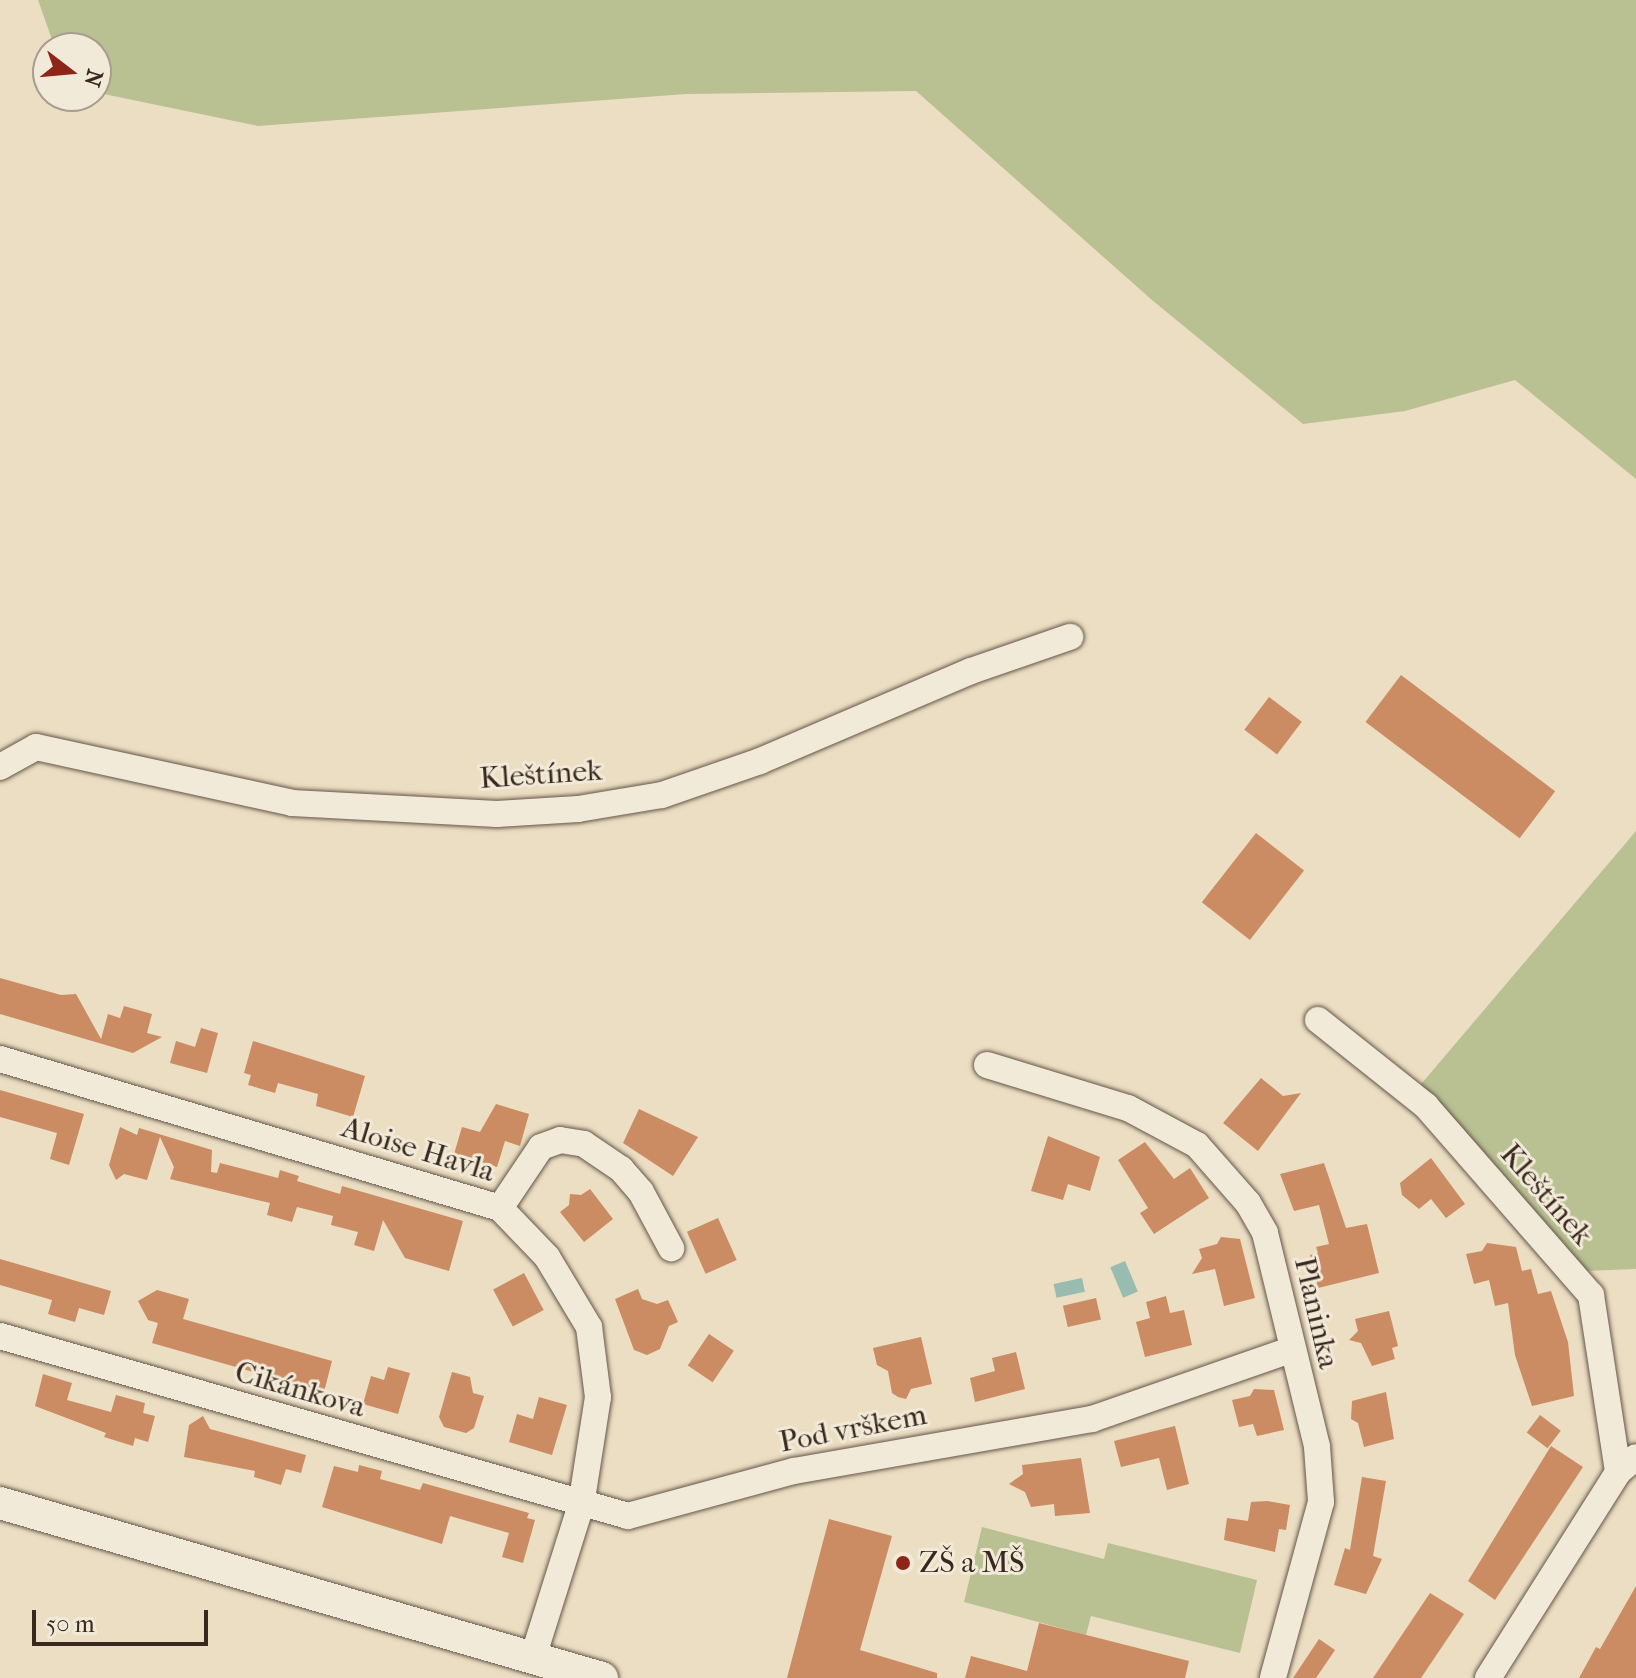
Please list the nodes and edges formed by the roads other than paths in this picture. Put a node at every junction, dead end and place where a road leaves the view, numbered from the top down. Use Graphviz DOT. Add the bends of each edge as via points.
graph roads {
  1 [pos="1070,637"];
  2 [pos="0,767"];
  3 [pos="1318,1020"];
  4 [pos="0,1059"];
  5 [pos="987,1065"];
  6 [pos="500,1208"];
  7 [pos="671,1248"];
  8 [pos="0,1336"];
  9 [pos="1290,1350"];
  10 [pos="1627,1465"];
  11 [pos="0,1503"];
  12 [pos="581,1505"];
  13 [pos="532,1660"];
  14 [pos="602,1678"];
  15 [pos="1273,1678"];
  16 [pos="1488,1678"];
  1 -- 2 [label="street, Kleštínek" via="971,671 746,766 662,795 578,809 497,814 292,803 36,747"];
  3 -- 10 [label="street, Kleštínek" via="1426,1106 1591,1295"];
  4 -- 6 [label="street, Aloise Havla"];
  5 -- 9 [label="street, Planinka" via="1040,1094 1151,1118 1197,1145 1227,1176 1265,1233"];
  6 -- 7 [label="street" via="541,1147 560,1140 584,1144 621,1169 641,1192"];
  6 -- 12 [label="street, Aloise Havla" via="547,1257 589,1327 598,1397"];
  8 -- 12 [label="street, Cikánkova"];
  9 -- 12 [label="street, Pod vrškem" via="1092,1419 794,1471 628,1516"];
  9 -- 15 [label="street, Planinka" via="1317,1447 1321,1502"];
  10 -- 16 [label="street, Kleštínek"];
  11 -- 13 [label="street"];
  12 -- 13 [label="street"];
  13 -- 14 [label="street"];
}
